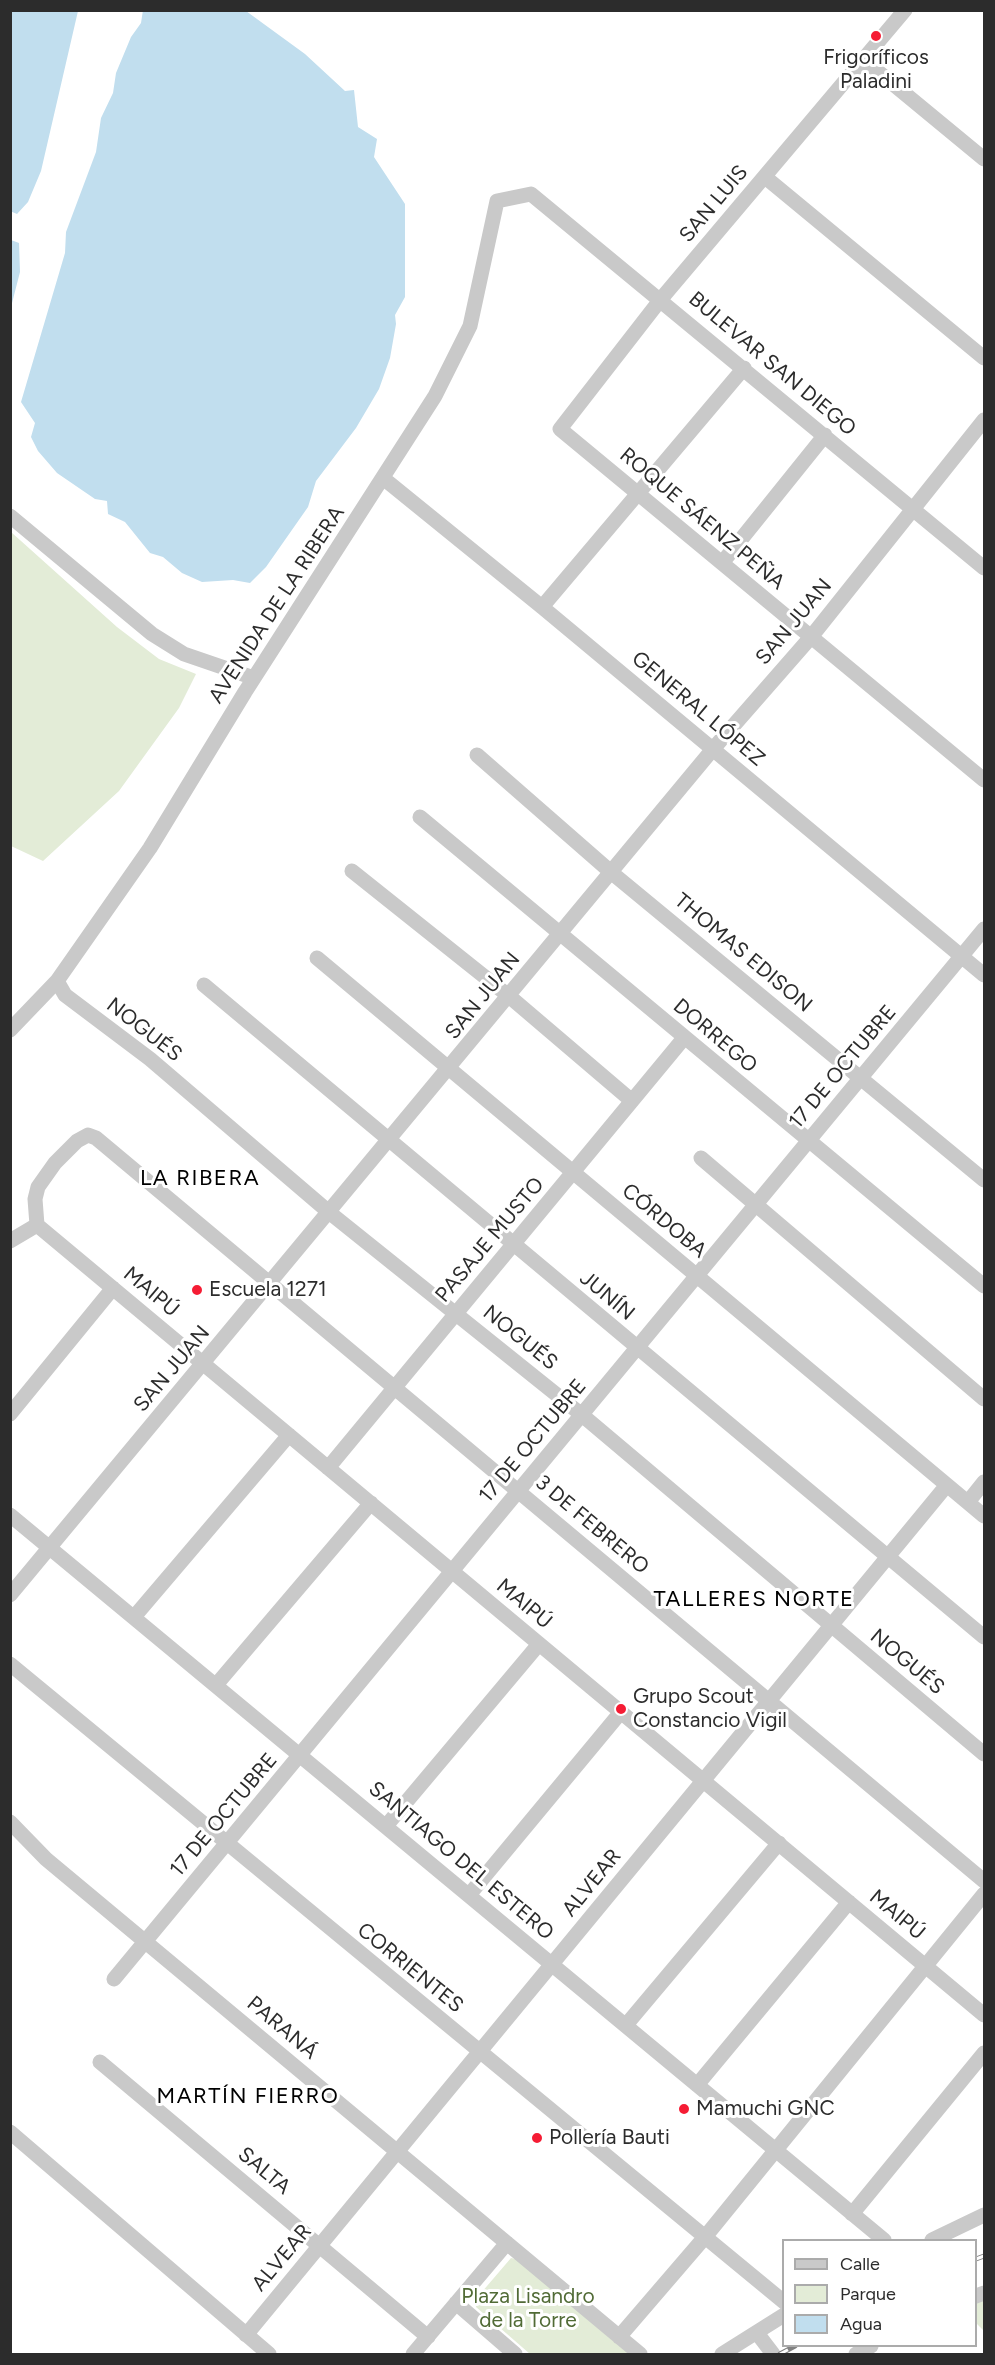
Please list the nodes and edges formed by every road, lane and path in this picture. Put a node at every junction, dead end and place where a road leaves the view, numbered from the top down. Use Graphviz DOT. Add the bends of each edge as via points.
graph roads {
  1 [pos="904,10"];
  2 [pos="864,60"];
  3 [pos="984,159"];
  4 [pos="765,177"];
  5 [pos="531,194"];
  6 [pos="661,299"];
  7 [pos="984,358"];
  8 [pos="744,368"];
  9 [pos="984,420"];
  10 [pos="560,429"];
  11 [pos="825,435"];
  12 [pos="383,478"];
  13 [pos="638,493"];
  14 [pos="912,507"];
  15 [pos="10,516"];
  16 [pos="722,563"];
  17 [pos="984,568"];
  18 [pos="542,607"];
  19 [pos="811,637"];
  20 [pos="254,678"];
  21 [pos="713,749"];
  22 [pos="477,755"];
  23 [pos="984,780"];
  24 [pos="420,817"];
  25 [pos="352,871"];
  26 [pos="612,873"];
  27 [pos="984,929"];
  28 [pos="560,936"];
  29 [pos="962,956"];
  30 [pos="316,958"];
  31 [pos="984,975"];
  32 [pos="57,981"];
  33 [pos="204,986"];
  34 [pos="510,997"];
  35 [pos="10,1030"];
  36 [pos="684,1038"];
  37 [pos="450,1069"];
  38 [pos="861,1078"];
  39 [pos="632,1101"];
  40 [pos="809,1141"];
  41 [pos="389,1142"];
  42 [pos="701,1158"];
  43 [pos="573,1172"];
  44 [pos="984,1180"];
  45 [pos="756,1205"];
  46 [pos="330,1213"];
  47 [pos="37,1225"];
  48 [pos="10,1241"];
  49 [pos="513,1245"];
  50 [pos="697,1276"];
  51 [pos="270,1284"];
  52 [pos="984,1286"];
  53 [pos="113,1288"];
  54 [pos="456,1313"];
  55 [pos="637,1348"];
  56 [pos="204,1364"];
  57 [pos="395,1388"];
  58 [pos="984,1400"];
  59 [pos="10,1414"];
  60 [pos="582,1415"];
  61 [pos="289,1435"];
  62 [pos="328,1468"];
  63 [pos="984,1482"];
  64 [pos="947,1485"];
  65 [pos="518,1491"];
  66 [pos="968,1502"];
  67 [pos="371,1503"];
  68 [pos="10,1515"];
  69 [pos="984,1516"];
  70 [pos="50,1548"];
  71 [pos="888,1556"];
  72 [pos="452,1571"];
  73 [pos="10,1596"];
  74 [pos="134,1617"];
  75 [pos="831,1626"];
  76 [pos="984,1637"];
  77 [pos="539,1644"];
  78 [pos="10,1664"];
  79 [pos="216,1685"];
  80 [pos="769,1701"];
  81 [pos="621,1712"];
  82 [pos="984,1754"];
  83 [pos="302,1756"];
  84 [pos="703,1780"];
  85 [pos="10,1822"];
  86 [pos="386,1826"];
  87 [pos="779,1843"];
  88 [pos="226,1844"];
  89 [pos="984,1881"];
  90 [pos="984,1894"];
  91 [pos="469,1895"];
  92 [pos="849,1902"];
  93 [pos="145,1940"];
  94 [pos="552,1964"];
  95 [pos="926,1966"];
  96 [pos="114,1979"];
  97 [pos="984,2015"];
  98 [pos="626,2025"];
  99 [pos="479,2052"];
  100 [pos="984,2053"];
  101 [pos="100,2062"];
  102 [pos="697,2085"];
  103 [pos="10,2132"];
  104 [pos="774,2149"];
  105 [pos="397,2152"];
  106 [pos="852,2214"];
  107 [pos="984,2215"];
  108 [pos="705,2237"];
  109 [pos="882,2239"];
  110 [pos="936,2239"];
  111 [pos="507,2243"];
  112 [pos="320,2245"];
  113 [pos="782,2301"];
  114 [pos="456,2303"];
  115 [pos="782,2316"];
  116 [pos="757,2333"];
  117 [pos="246,2335"];
  118 [pos="428,2337"];
  119 [pos="619,2337"];
  120 [pos="870,2347"];
  121 [pos="269,2355"];
  122 [pos="413,2355"];
  123 [pos="515,2355"];
  124 [pos="640,2355"];
  125 [pos="722,2355"];
  126 [pos="773,2355"];
  127 [pos="856,2355"];
  1 -- 2 [label="street, SAN LUIS"];
  2 -- 3 [label="street"];
  2 -- 4 [label="street, SAN LUIS"];
  4 -- 6 [label="street, SAN LUIS"];
  4 -- 7 [label="street"];
  5 -- 6 [label="street, BULEVAR SAN DIEGO"];
  5 -- 12 [label="street, AVENIDA DE LA RIBERA" via="497,201 470,326 435,396"];
  6 -- 8 [label="street, BULEVAR SAN DIEGO"];
  6 -- 10 [label="street, SAN LUIS"];
  8 -- 11 [label="street, BULEVAR SAN DIEGO"];
  8 -- 13 [label="street"];
  9 -- 14 [label="street, SAN JUAN"];
  10 -- 13 [label="street, ROQUE SÁENZ PEÑA"];
  11 -- 14 [label="street, BULEVAR SAN DIEGO"];
  11 -- 16 [label="street"];
  12 -- 18 [label="street, GENERAL LÓPEZ"];
  12 -- 20 [label="street, AVENIDA DE LA RIBERA"];
  13 -- 16 [label="street, ROQUE SÁENZ PEÑA"];
  13 -- 18 [label="street"];
  14 -- 17 [label="street, BULEVAR SAN DIEGO"];
  14 -- 19 [label="street, SAN JUAN"];
  15 -- 20 [label="street" via="152,634 184,654"];
  16 -- 19 [label="street, ROQUE SÁENZ PEÑA"];
  18 -- 21 [label="street, GENERAL LÓPEZ"];
  19 -- 21 [label="street, SAN JUAN"];
  19 -- 23 [label="street, ROQUE SÁENZ PEÑA"];
  20 -- 32 [label="street, AVENIDA DE LA RIBERA" via="150,848"];
  21 -- 26 [label="street, SAN JUAN"];
  21 -- 29 [label="street, GENERAL LÓPEZ"];
  22 -- 26 [label="street, THOMAS EDISON"];
  24 -- 28 [label="street, DORREGO"];
  25 -- 34 [label="street"];
  26 -- 28 [label="street, SAN JUAN"];
  26 -- 38 [label="street, THOMAS EDISON"];
  27 -- 29 [label="street, 17 DE OCTUBRE"];
  28 -- 34 [label="street, SAN JUAN"];
  28 -- 36 [label="street, DORREGO"];
  29 -- 31 [label="street, GENERAL LÓPEZ"];
  29 -- 38 [label="street, 17 DE OCTUBRE"];
  30 -- 37 [label="street, CÓRDOBA"];
  32 -- 35 [label="street, AVENIDA DE LA RIBERA"];
  32 -- 46 [label="street, NOGUÉS" via="65,995 150,1059"];
  33 -- 41 [label="street, JUNÍN"];
  34 -- 37 [label="street, SAN JUAN"];
  34 -- 39 [label="street"];
  36 -- 39 [label="street, PASAJE MUSTO"];
  36 -- 40 [label="street, DORREGO"];
  37 -- 41 [label="street, SAN JUAN"];
  37 -- 43 [label="street, CÓRDOBA"];
  38 -- 40 [label="street, 17 DE OCTUBRE"];
  38 -- 44 [label="street, THOMAS EDISON"];
  39 -- 43 [label="street, PASAJE MUSTO"];
  40 -- 45 [label="street, 17 DE OCTUBRE"];
  40 -- 52 [label="street, DORREGO"];
  41 -- 46 [label="street, SAN JUAN"];
  41 -- 49 [label="street, JUNÍN"];
  42 -- 45 [label="street"];
  43 -- 49 [label="street, PASAJE MUSTO"];
  43 -- 50 [label="street, CÓRDOBA"];
  45 -- 50 [label="street, 17 DE OCTUBRE"];
  45 -- 58 [label="street"];
  46 -- 51 [label="street, SAN JUAN"];
  46 -- 54 [label="street, NOGUÉS"];
  47 -- 48 [label="street"];
  47 -- 51 [label="street, 3 DE FEBRERO" via="35,1200 39,1186 67,1150 88,1135"];
  47 -- 53 [label="street, MAIPÚ"];
  49 -- 54 [label="street, PASAJE MUSTO"];
  49 -- 55 [label="street, JUNÍN"];
  50 -- 55 [label="street, 17 DE OCTUBRE"];
  50 -- 64 [label="street, CÓRDOBA"];
  51 -- 56 [label="street, SAN JUAN"];
  51 -- 57 [label="street, 3 DE FEBRERO"];
  53 -- 56 [label="street, MAIPÚ"];
  53 -- 59 [label="street"];
  54 -- 57 [label="street, PASAJE MUSTO"];
  54 -- 60 [label="street, NOGUÉS"];
  55 -- 60 [label="street, 17 DE OCTUBRE"];
  55 -- 71 [label="street, JUNÍN"];
  56 -- 61 [label="street, MAIPÚ"];
  56 -- 70 [label="street, SAN JUAN"];
  57 -- 62 [label="street, PASAJE MUSTO"];
  57 -- 65 [label="street, 3 DE FEBRERO"];
  60 -- 65 [label="street, 17 DE OCTUBRE"];
  60 -- 75 [label="street, NOGUÉS"];
  61 -- 62 [label="street, MAIPÚ"];
  61 -- 74 [label="street"];
  62 -- 67 [label="street, MAIPÚ"];
  63 -- 66 [label="street"];
  64 -- 66 [label="street, CÓRDOBA"];
  64 -- 71 [label="street, ALVEAR"];
  65 -- 72 [label="street, 17 DE OCTUBRE"];
  65 -- 80 [label="street, 3 DE FEBRERO"];
  66 -- 69 [label="street, CÓRDOBA"];
  67 -- 72 [label="street, MAIPÚ"];
  67 -- 79 [label="street"];
  68 -- 70 [label="street, SANTIAGO DEL ESTERO"];
  70 -- 73 [label="street, SAN JUAN"];
  70 -- 74 [label="street, SANTIAGO DEL ESTERO"];
  71 -- 75 [label="street, ALVEAR"];
  71 -- 76 [label="street, JUNÍN"];
  72 -- 77 [label="street, MAIPÚ"];
  72 -- 83 [label="street, 17 DE OCTUBRE"];
  74 -- 79 [label="street, SANTIAGO DEL ESTERO"];
  75 -- 80 [label="street, ALVEAR"];
  75 -- 82 [label="street, NOGUÉS"];
  77 -- 81 [label="street, MAIPÚ"];
  77 -- 86 [label="street"];
  78 -- 88 [label="street, CORRIENTES"];
  79 -- 83 [label="street, SANTIAGO DEL ESTERO"];
  80 -- 84 [label="street, ALVEAR"];
  80 -- 89 [label="street, 3 DE FEBRERO"];
  81 -- 84 [label="street, MAIPÚ"];
  81 -- 91 [label="street"];
  83 -- 86 [label="street, SANTIAGO DEL ESTERO"];
  83 -- 88 [label="street, 17 DE OCTUBRE"];
  84 -- 87 [label="street, MAIPÚ"];
  84 -- 94 [label="street, ALVEAR"];
  85 -- 93 [label="street, PARANÁ" via="46,1860"];
  86 -- 91 [label="street, SANTIAGO DEL ESTERO"];
  87 -- 92 [label="street, MAIPÚ"];
  87 -- 98 [label="street"];
  88 -- 93 [label="street, 17 DE OCTUBRE"];
  88 -- 99 [label="street, CORRIENTES"];
  90 -- 95 [label="street"];
  91 -- 94 [label="street, SANTIAGO DEL ESTERO"];
  92 -- 95 [label="street, MAIPÚ"];
  92 -- 102 [label="street"];
  93 -- 96 [label="street, 17 DE OCTUBRE"];
  93 -- 105 [label="street, PARANÁ"];
  94 -- 98 [label="street, SANTIAGO DEL ESTERO"];
  94 -- 99 [label="street, ALVEAR"];
  95 -- 97 [label="street, MAIPÚ"];
  95 -- 104 [label="street"];
  98 -- 102 [label="street, SANTIAGO DEL ESTERO"];
  99 -- 105 [label="street, ALVEAR"];
  99 -- 108 [label="street, CORRIENTES"];
  100 -- 106 [label="street"];
  101 -- 112 [label="street, SALTA"];
  102 -- 104 [label="street, SANTIAGO DEL ESTERO"];
  103 -- 117 [label="street"];
  104 -- 106 [label="street, SANTIAGO DEL ESTERO"];
  104 -- 108 [label="street"];
  105 -- 111 [label="street, PARANÁ"];
  105 -- 112 [label="street, ALVEAR"];
  106 -- 109 [label="street, SANTIAGO DEL ESTERO"];
  107 -- 110 [label="street"];
  108 -- 113 [label="street, CORRIENTES"];
  108 -- 119 [label="street"];
  111 -- 114 [label="street"];
  111 -- 119 [label="street, PARANÁ"];
  112 -- 117 [label="street, ALVEAR"];
  112 -- 118 [label="street, SALTA"];
  114 -- 118 [label="street"];
  114 -- 123 [label="street"];
  115 -- 116 [label="street"];
  116 -- 125 [label="street"];
  116 -- 126 [label="street"];
  117 -- 121 [label="street"];
  118 -- 122 [label="street"];
  119 -- 124 [label="street, PARANÁ"];
  120 -- 127 [label="street"];
}
